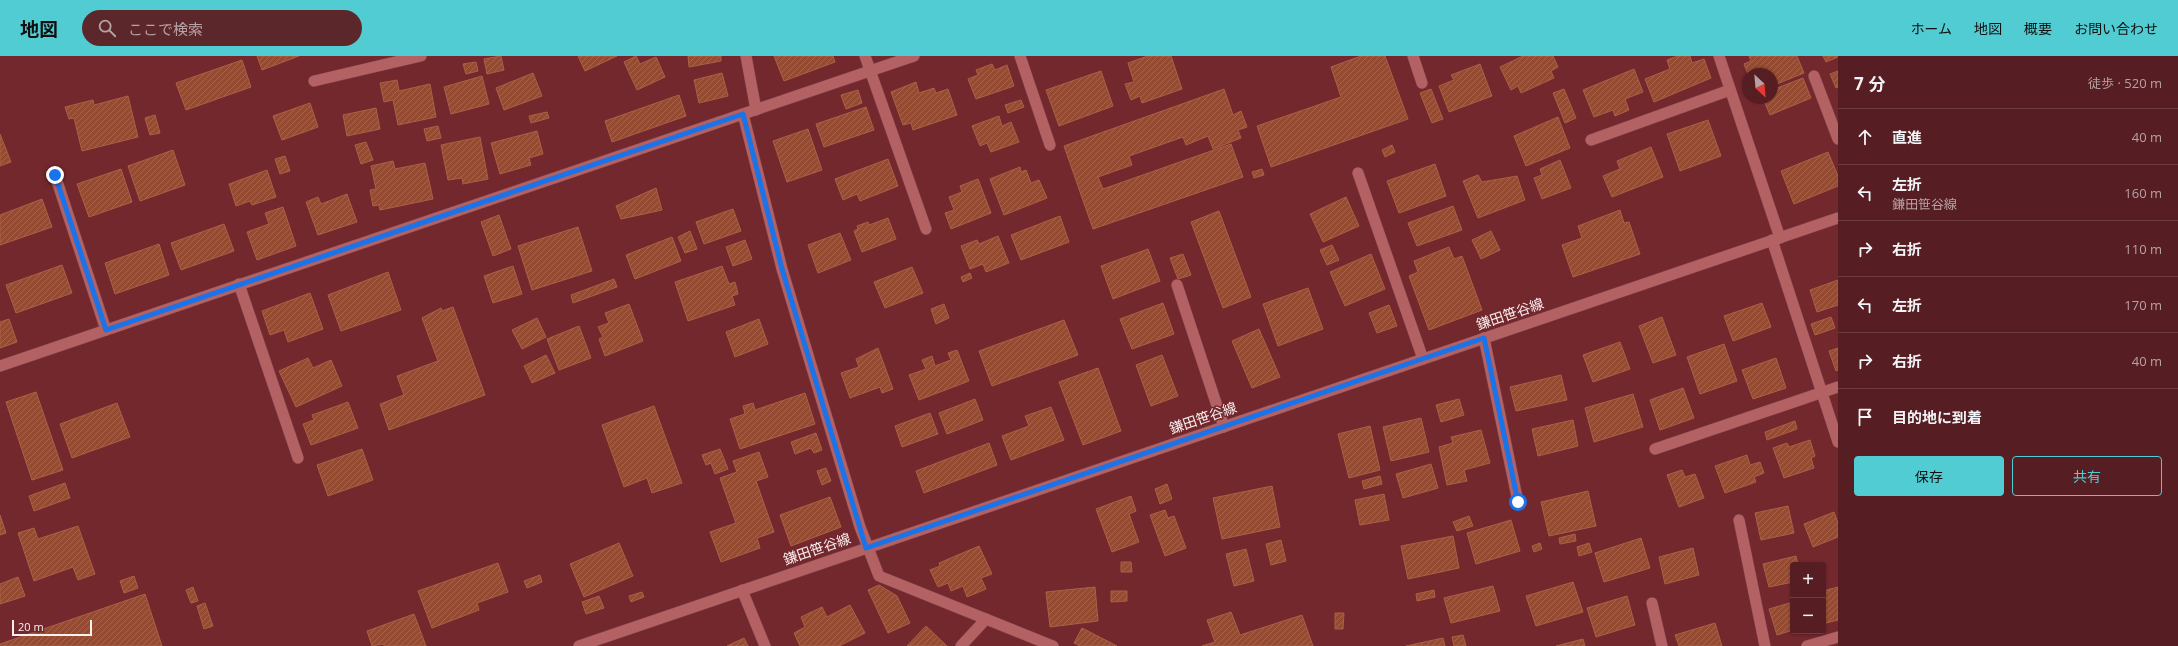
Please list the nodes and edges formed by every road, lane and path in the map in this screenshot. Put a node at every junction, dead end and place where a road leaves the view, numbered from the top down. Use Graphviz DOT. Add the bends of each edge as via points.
graph roads {
  1 [pos="422,56"];
  2 [pos="746,56"];
  3 [pos="865,56"];
  4 [pos="914,56"];
  5 [pos="1020,56"];
  6 [pos="1413,56"];
  7 [pos="1719,56"];
  8 [pos="870,71"];
  9 [pos="1814,76"];
  10 [pos="314,81"];
  11 [pos="1422,83"];
  12 [pos="1730,90"];
  13 [pos="756,110"];
  14 [pos="743,114"];
  15 [pos="1838,139"];
  16 [pos="1591,140"];
  17 [pos="1050,145"];
  18 [pos="1358,172"];
  19 [pos="55,175"];
  20 [pos="1838,218"];
  21 [pos="926,229"];
  22 [pos="1776,239"];
  23 [pos="239,284"];
  24 [pos="1177,285"];
  25 [pos="106,330"];
  26 [pos="1484,338"];
  27 [pos="1422,359"];
  28 [pos="0,366"];
  29 [pos="1838,387"];
  30 [pos="1822,393"];
  31 [pos="1224,426"];
  32 [pos="1838,442"];
  33 [pos="1655,449"];
  34 [pos="298,458"];
  35 [pos="1518,502"];
  36 [pos="1739,520"];
  37 [pos="866,548"];
  38 [pos="742,590"];
  39 [pos="1652,603"];
  40 [pos="986,618"];
  41 [pos="1838,637"];
  42 [pos="580,646"];
  43 [pos="765,646"];
  44 [pos="960,646"];
  45 [pos="1052,646"];
  46 [pos="1662,646"];
  47 [pos="1766,646"];
  48 [pos="1807,646"];
  1 -- 10 [label="street"];
  2 -- 13 [label="street"];
  3 -- 8 [label="street"];
  4 -- 8 [label="street"];
  5 -- 17 [label="street"];
  6 -- 11 [label="street"];
  7 -- 12 [label="street"];
  8 -- 13 [label="street"];
  8 -- 21 [label="street"];
  9 -- 15 [label="street"];
  12 -- 16 [label="street"];
  12 -- 22 [label="street"];
  13 -- 14 [label="street"];
  14 -- 23 [label="street"];
  14 -- 37 [label="street" via="782,269"];
  18 -- 27 [label="street"];
  19 -- 25 [label="street"];
  20 -- 22 [label="street, 鎌田笹谷線"];
  22 -- 26 [label="street, 鎌田笹谷線"];
  22 -- 30 [label="street"];
  23 -- 25 [label="street"];
  23 -- 34 [label="street"];
  24 -- 31 [label="street"];
  25 -- 28 [label="street"];
  26 -- 27 [label="street, 鎌田笹谷線"];
  26 -- 35 [label="street"];
  27 -- 31 [label="street, 鎌田笹谷線"];
  29 -- 30 [label="street"];
  30 -- 32 [label="street"];
  30 -- 33 [label="street"];
  31 -- 37 [label="street, 鎌田笹谷線"];
  36 -- 47 [label="street"];
  37 -- 38 [label="street, 鎌田笹谷線"];
  37 -- 40 [label="street" via="878,576"];
  38 -- 42 [label="street, 鎌田笹谷線"];
  38 -- 43 [label="street"];
  39 -- 46 [label="street"];
  40 -- 44 [label="street"];
  40 -- 45 [label="street"];
  41 -- 48 [label="street"];
}
